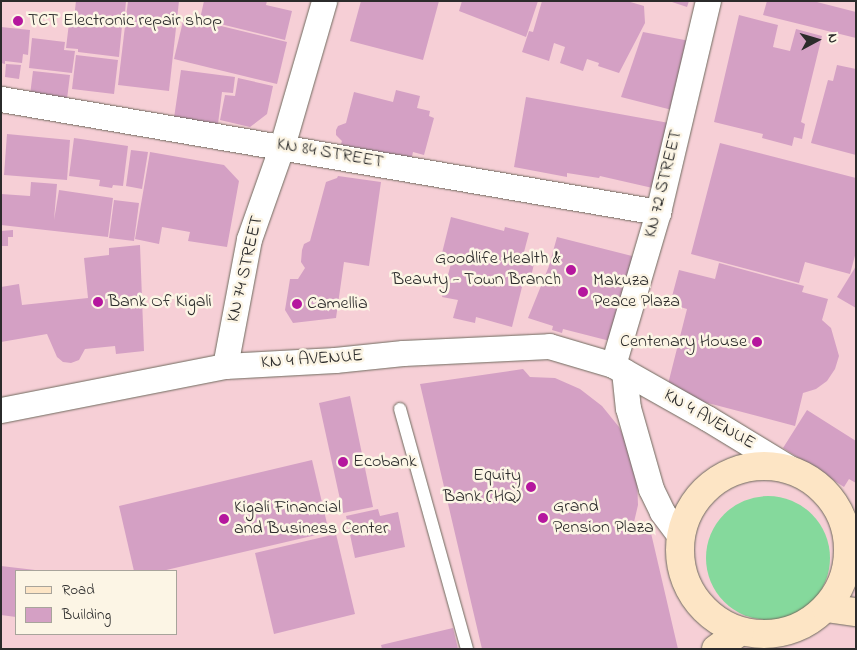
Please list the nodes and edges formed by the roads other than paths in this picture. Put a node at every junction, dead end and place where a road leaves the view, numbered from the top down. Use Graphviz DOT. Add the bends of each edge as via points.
graph roads {
  1 [pos="324,1"];
  2 [pos="708,1"];
  3 [pos="1,99"];
  4 [pos="282,146"];
  5 [pos="658,212"];
  6 [pos="225,366"];
  7 [pos="618,368"];
  8 [pos="400,409"];
  9 [pos="1,410"];
  10 [pos="794,471"];
  11 [pos="849,521"];
  12 [pos="680,536"];
  13 [pos="826,608"];
  14 [pos="856,612"];
  15 [pos="739,632"];
  16 [pos="467,649"];
  17 [pos="716,649"];
  1 -- 4 [label="street, KN 74 STREET"];
  2 -- 5 [label="street, KN 72 STREET"];
  3 -- 4 [label="street, KN 84 STREET"];
  4 -- 5 [label="street, KN 84 STREET"];
  4 -- 6 [label="street, KN 74 STREET" via="250,239"];
  5 -- 7 [label="street, KN 72 STREET"];
  6 -- 7 [label="street, KN 4 AVENUE" via="549,346"];
  6 -- 9 [label="street, KN 4 AVENUE"];
  7 -- 10 [label="street, KN 4 AVENUE"];
  7 -- 12 [label="street" via="651,489 662,512"];
  8 -- 16 [label="lane"];
  10 -- 11 [label="main road" via="820,488"];
  10 -- 12 [label="main road" via="765,465 736,470 710,485 690,508"];
  11 -- 13 [label="main road" via="847,566 839,589"];
  12 -- 15 [label="main road" via="679,552 684,578 696,602 716,620"];
  13 -- 14 [label="main road"];
  13 -- 15 [label="main road" via="808,623 786,632 762,636"];
  15 -- 17 [label="main road"];
}
